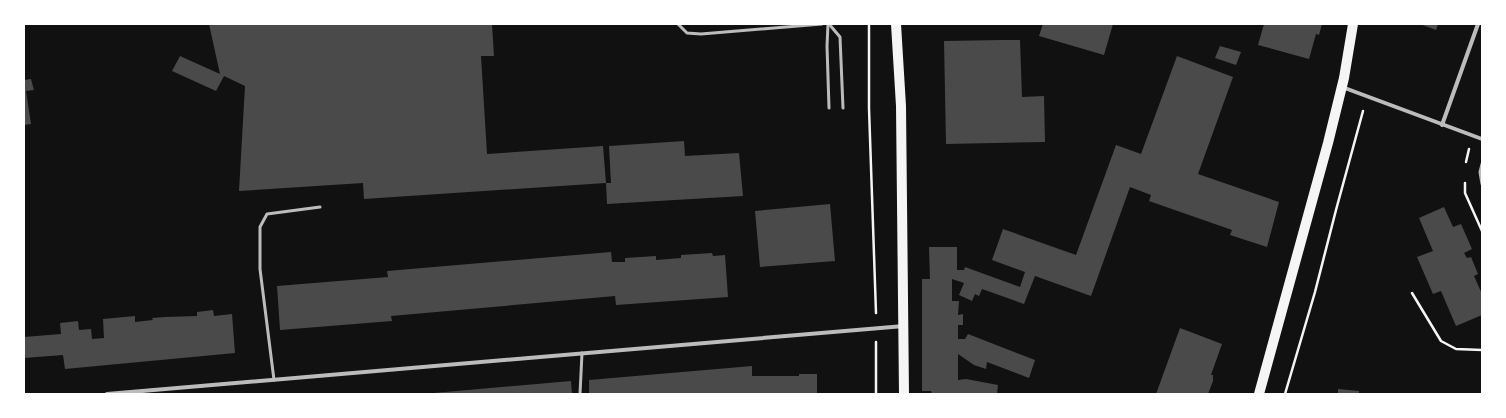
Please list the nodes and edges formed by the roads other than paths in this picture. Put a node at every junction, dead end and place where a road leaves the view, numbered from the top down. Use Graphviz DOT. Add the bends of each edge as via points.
graph roads {
  1 [pos="678,24"];
  2 [pos="822,24"];
  3 [pos="829,24"];
  4 [pos="896,24"];
  5 [pos="1353,24"];
  6 [pos="1478,24"];
  7 [pos="1342,87"];
  8 [pos="829,108"];
  9 [pos="843,108"];
  10 [pos="1442,125"];
  11 [pos="1482,139"];
  12 [pos="1482,164"];
  13 [pos="1482,184"];
  14 [pos="320,207"];
  15 [pos="904,326"];
  16 [pos="582,353"];
  17 [pos="274,380"];
  18 [pos="107,394"];
  19 [pos="580,394"];
  20 [pos="904,394"];
  21 [pos="1259,394"];
  1 -- 2 [label="lane" via="687,33 701,34"];
  3 -- 8 [label="lane"];
  3 -- 9 [label="lane" via="840,37"];
  4 -- 15 [label="main road" via="901,106"];
  5 -- 7 [label="main road"];
  6 -- 10 [label="street"];
  7 -- 10 [label="street"];
  7 -- 21 [label="main road"];
  10 -- 11 [label="street"];
  12 -- 13 [label="lane"];
  14 -- 17 [label="lane" via="268,214 260,227 260,269"];
  15 -- 16 [label="street"];
  15 -- 20 [label="main road"];
  16 -- 17 [label="street"];
  16 -- 19 [label="lane"];
  17 -- 18 [label="street"];
}
